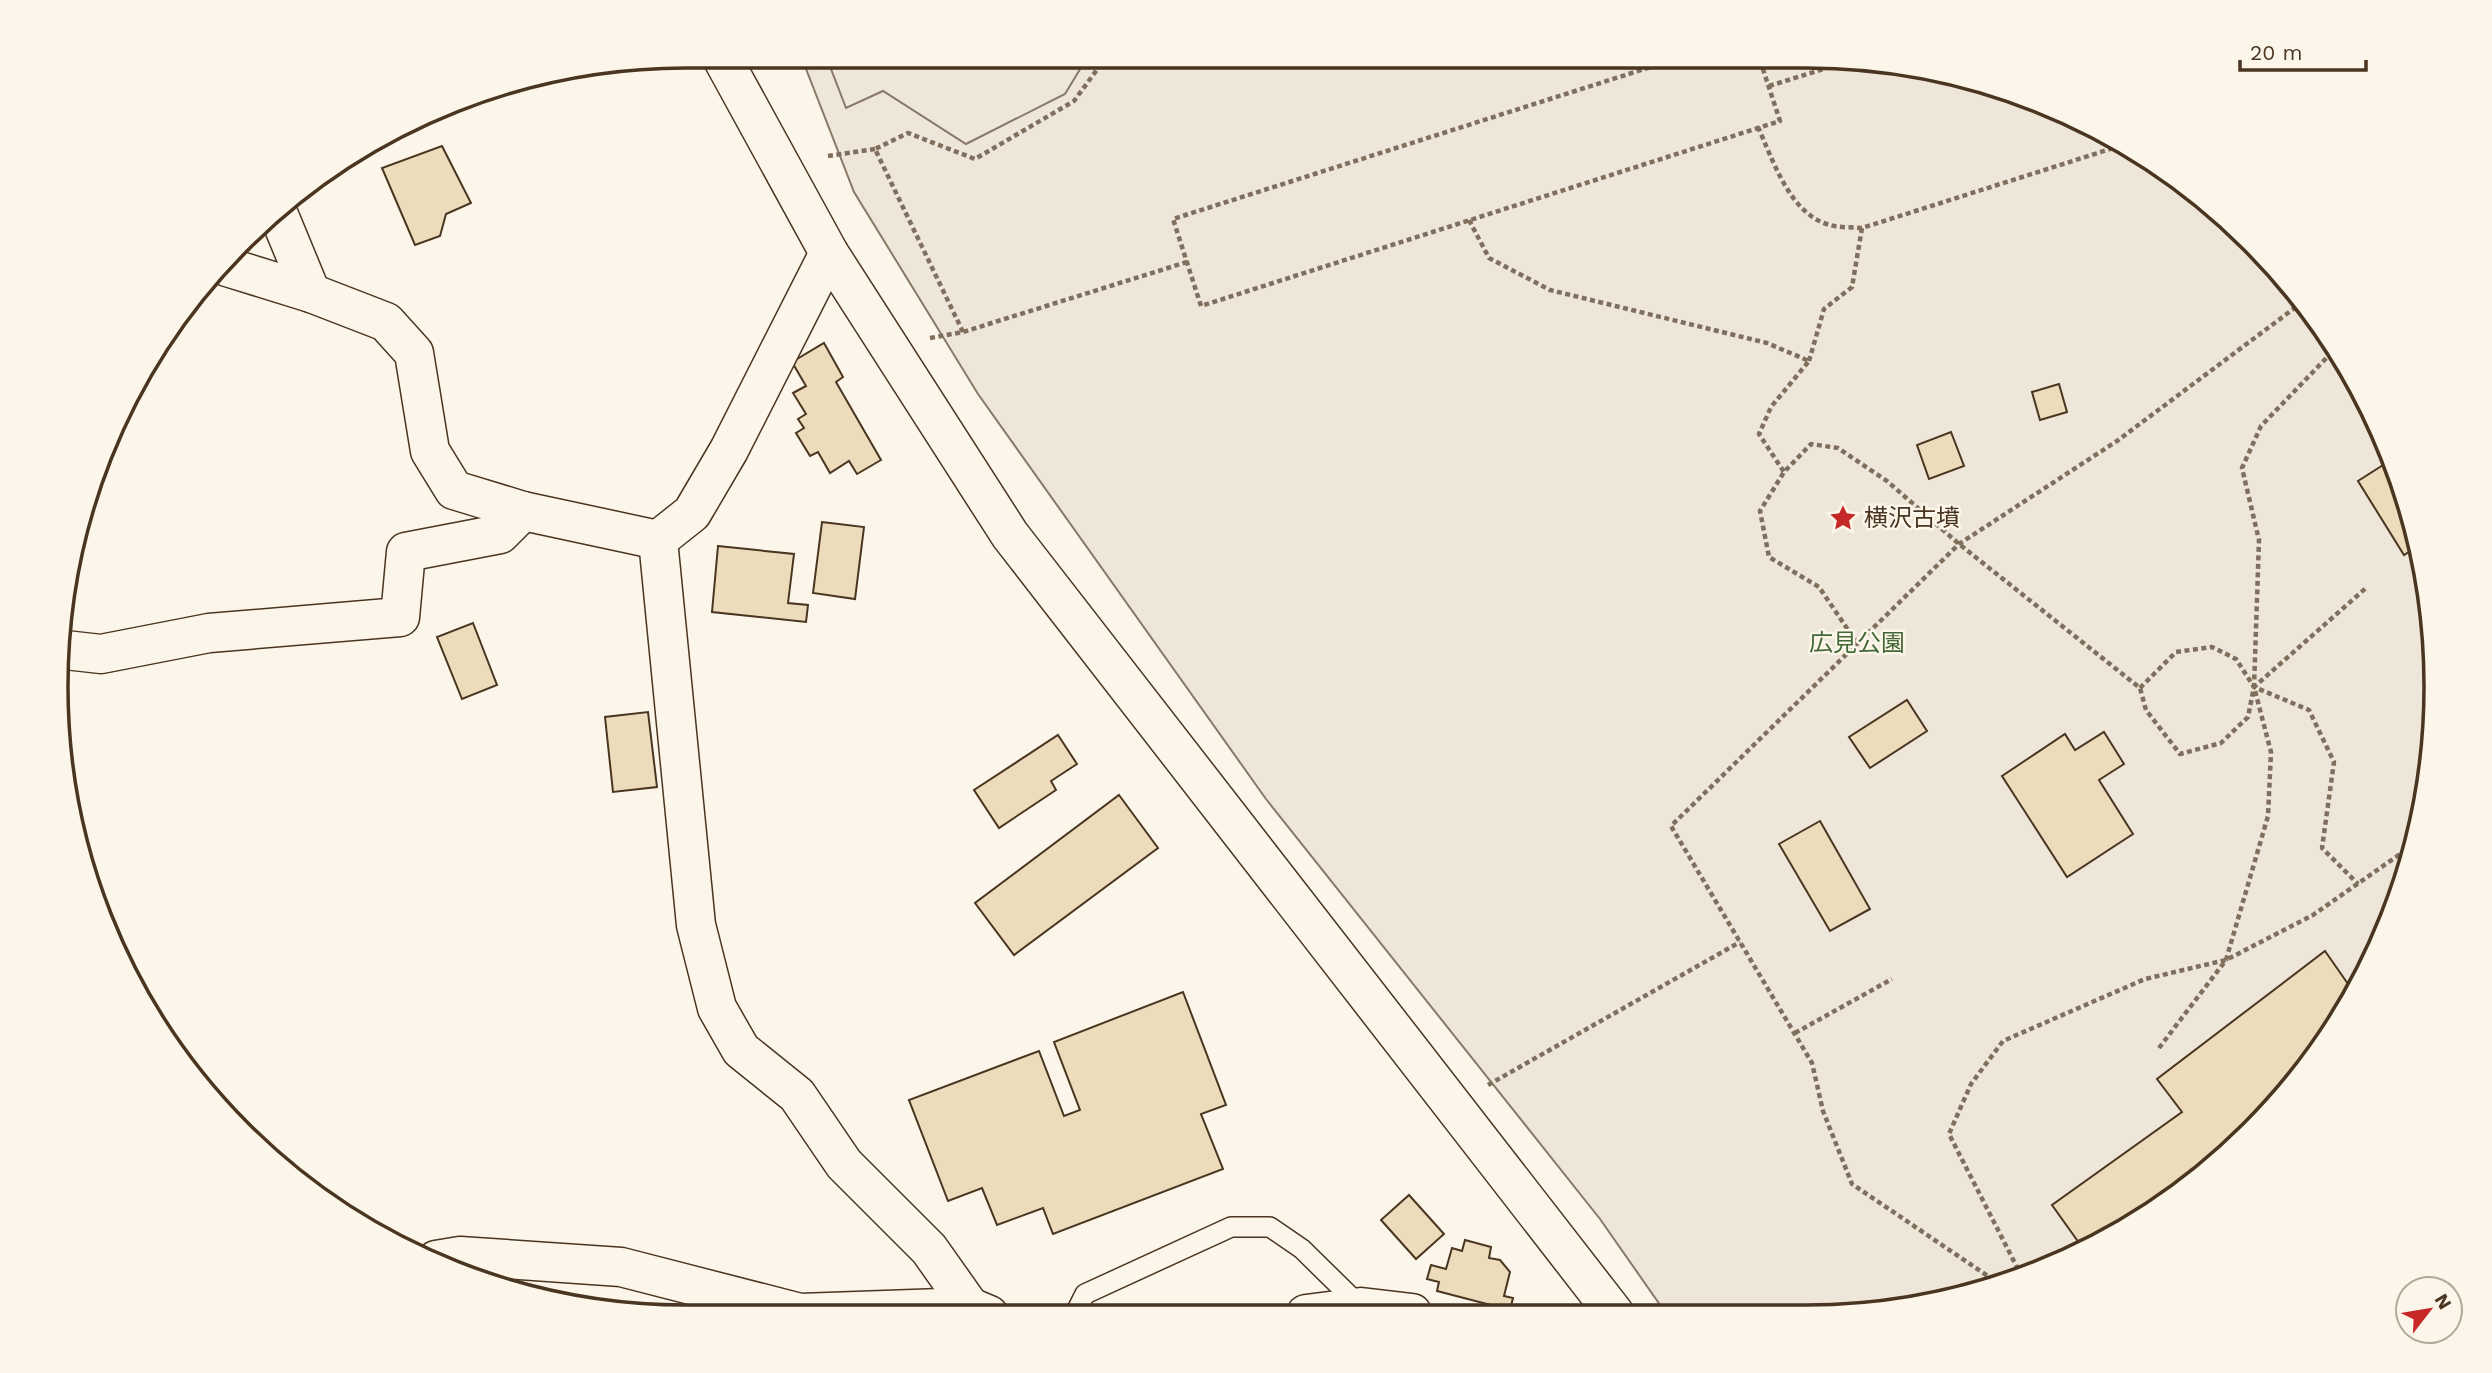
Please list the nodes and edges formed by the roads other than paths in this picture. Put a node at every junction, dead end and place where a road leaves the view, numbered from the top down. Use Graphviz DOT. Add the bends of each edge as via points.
graph roads {
  1 [pos="728,68"];
  2 [pos="281,220"];
  3 [pos="829,253"];
  4 [pos="232,268"];
  5 [pos="311,292"];
  6 [pos="523,511"];
  7 [pos="658,540"];
  8 [pos="70,651"];
  9 [pos="449,1257"];
  10 [pos="769,1305"];
  11 [pos="953,1305"];
  12 [pos="1079,1305"];
  13 [pos="1359,1305"];
  14 [pos="1609,1305"];
  1 -- 3 [label="street"];
  2 -- 5 [label="street"];
  3 -- 7 [label="street" via="692,513"];
  3 -- 14 [label="street" via="1010,535"];
  4 -- 5 [label="street"];
  5 -- 6 [label="street" via="386,322 414,353 430,451 454,490"];
  6 -- 7 [label="street"];
  6 -- 8 [label="street" via="500,534 406,552 400,617 209,633 102,654"];
  7 -- 11 [label="street" via="696,925 717,1007 741,1050 797,1095 844,1164 929,1249"];
  9 -- 10 [label="street" via="621,1267"];
  12 -- 13 [label="lane" via="1086,1294 1231,1227 1270,1227 1302,1249"];
}
